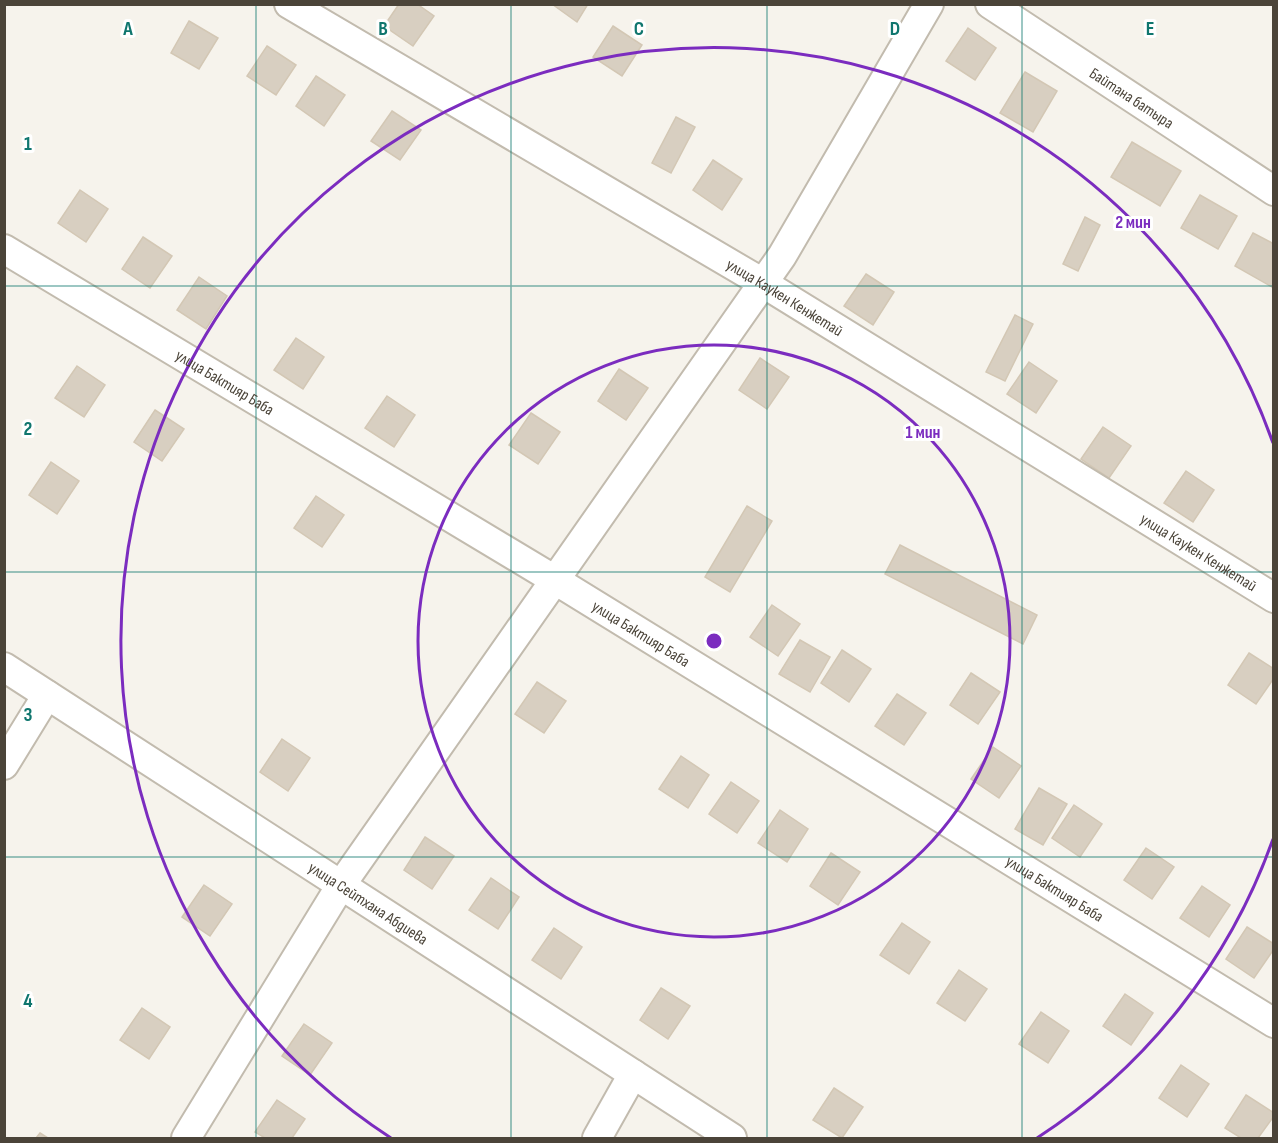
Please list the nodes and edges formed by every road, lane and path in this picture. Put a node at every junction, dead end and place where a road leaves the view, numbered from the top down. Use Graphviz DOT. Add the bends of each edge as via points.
graph roads {
  1 [pos="289,4"];
  2 [pos="928,4"];
  3 [pos="990,4"];
  4 [pos="1274,190"];
  5 [pos="4,249"];
  6 [pos="763,283"];
  7 [pos="555,580"];
  8 [pos="1274,598"];
  9 [pos="4,667"];
  10 [pos="47,695"];
  11 [pos="4,765"];
  12 [pos="341,885"];
  13 [pos="1274,1023"];
  14 [pos="633,1074"];
  15 [pos="186,1138"];
  16 [pos="597,1138"];
  17 [pos="732,1138"];
  1 -- 6 [label="street, улица Каукен Кенжетай"];
  2 -- 6 [label="street"];
  3 -- 4 [label="street, Байтана батыра"];
  5 -- 7 [label="street, улица Бактияр Баба"];
  6 -- 7 [label="street"];
  6 -- 8 [label="street, улица Каукен Кенжетай"];
  7 -- 12 [label="street"];
  7 -- 13 [label="street, улица Бактияр Баба"];
  9 -- 10 [label="street, улица Сейтхана Абдиева"];
  10 -- 11 [label="street"];
  10 -- 12 [label="street, улица Сейтхана Абдиева"];
  12 -- 14 [label="street, улица Сейтхана Абдиева"];
  12 -- 15 [label="street"];
  14 -- 16 [label="street"];
  14 -- 17 [label="street, улица Сейтхана Абдиева"];
}
